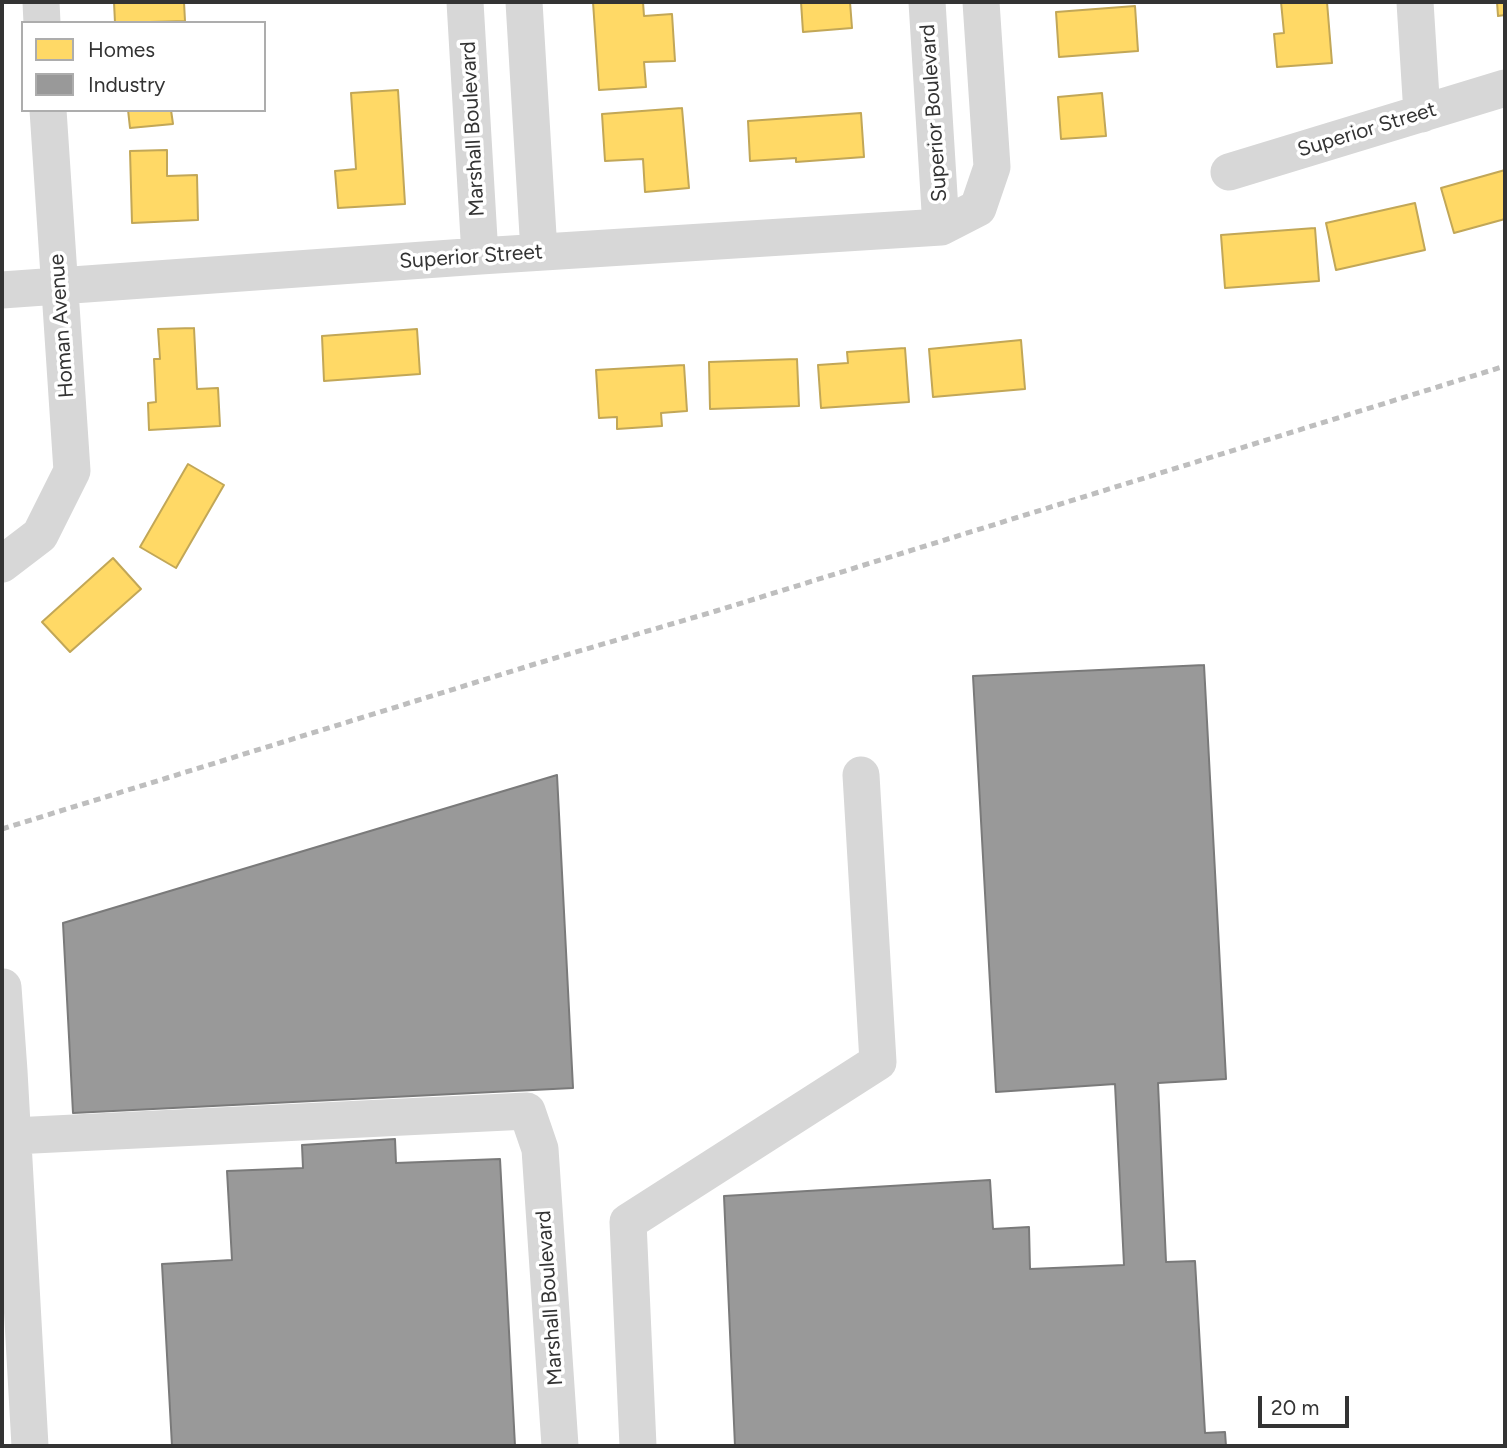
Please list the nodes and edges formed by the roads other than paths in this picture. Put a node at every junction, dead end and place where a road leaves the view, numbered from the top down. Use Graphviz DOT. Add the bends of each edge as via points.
graph roads {
  1 [pos="41,2"];
  2 [pos="465,2"];
  3 [pos="524,2"];
  4 [pos="927,2"];
  5 [pos="981,2"];
  6 [pos="1415,2"];
  7 [pos="42,21"];
  8 [pos="1505,88"];
  9 [pos="48,112"];
  10 [pos="1422,114"];
  11 [pos="1229,172"];
  12 [pos="941,227"];
  13 [pos="538,252"];
  14 [pos="480,256"];
  15 [pos="58,286"];
  16 [pos="2,290"];
  17 [pos="2,564"];
  18 [pos="861,775"];
  19 [pos="2,987"];
  20 [pos="13,1136"];
  21 [pos="30,1446"];
  22 [pos="560,1446"];
  23 [pos="638,1446"];
  1 -- 7 [label="street"];
  2 -- 14 [label="street, Marshall Boulevard"];
  3 -- 13 [label="street"];
  4 -- 12 [label="street, Superior Boulevard"];
  5 -- 12 [label="street, Superior Boulevard" via="992,167 978,208"];
  6 -- 10 [label="street"];
  8 -- 10 [label="street, Superior Street"];
  9 -- 15 [label="street, Homan Avenue"];
  10 -- 11 [label="street, Superior Street"];
  12 -- 13 [label="street, Superior Street"];
  13 -- 14 [label="street, Superior Street"];
  14 -- 15 [label="street, Superior Street"];
  15 -- 16 [label="street, Superior Street"];
  15 -- 17 [label="street, Homan Avenue" via="72,471 40,535"];
  18 -- 23 [label="street" via="878,1062 628,1222"];
  19 -- 20 [label="street"];
  20 -- 21 [label="street"];
  20 -- 22 [label="street, Marshall Boulevard" via="527,1111 540,1149"];
}
